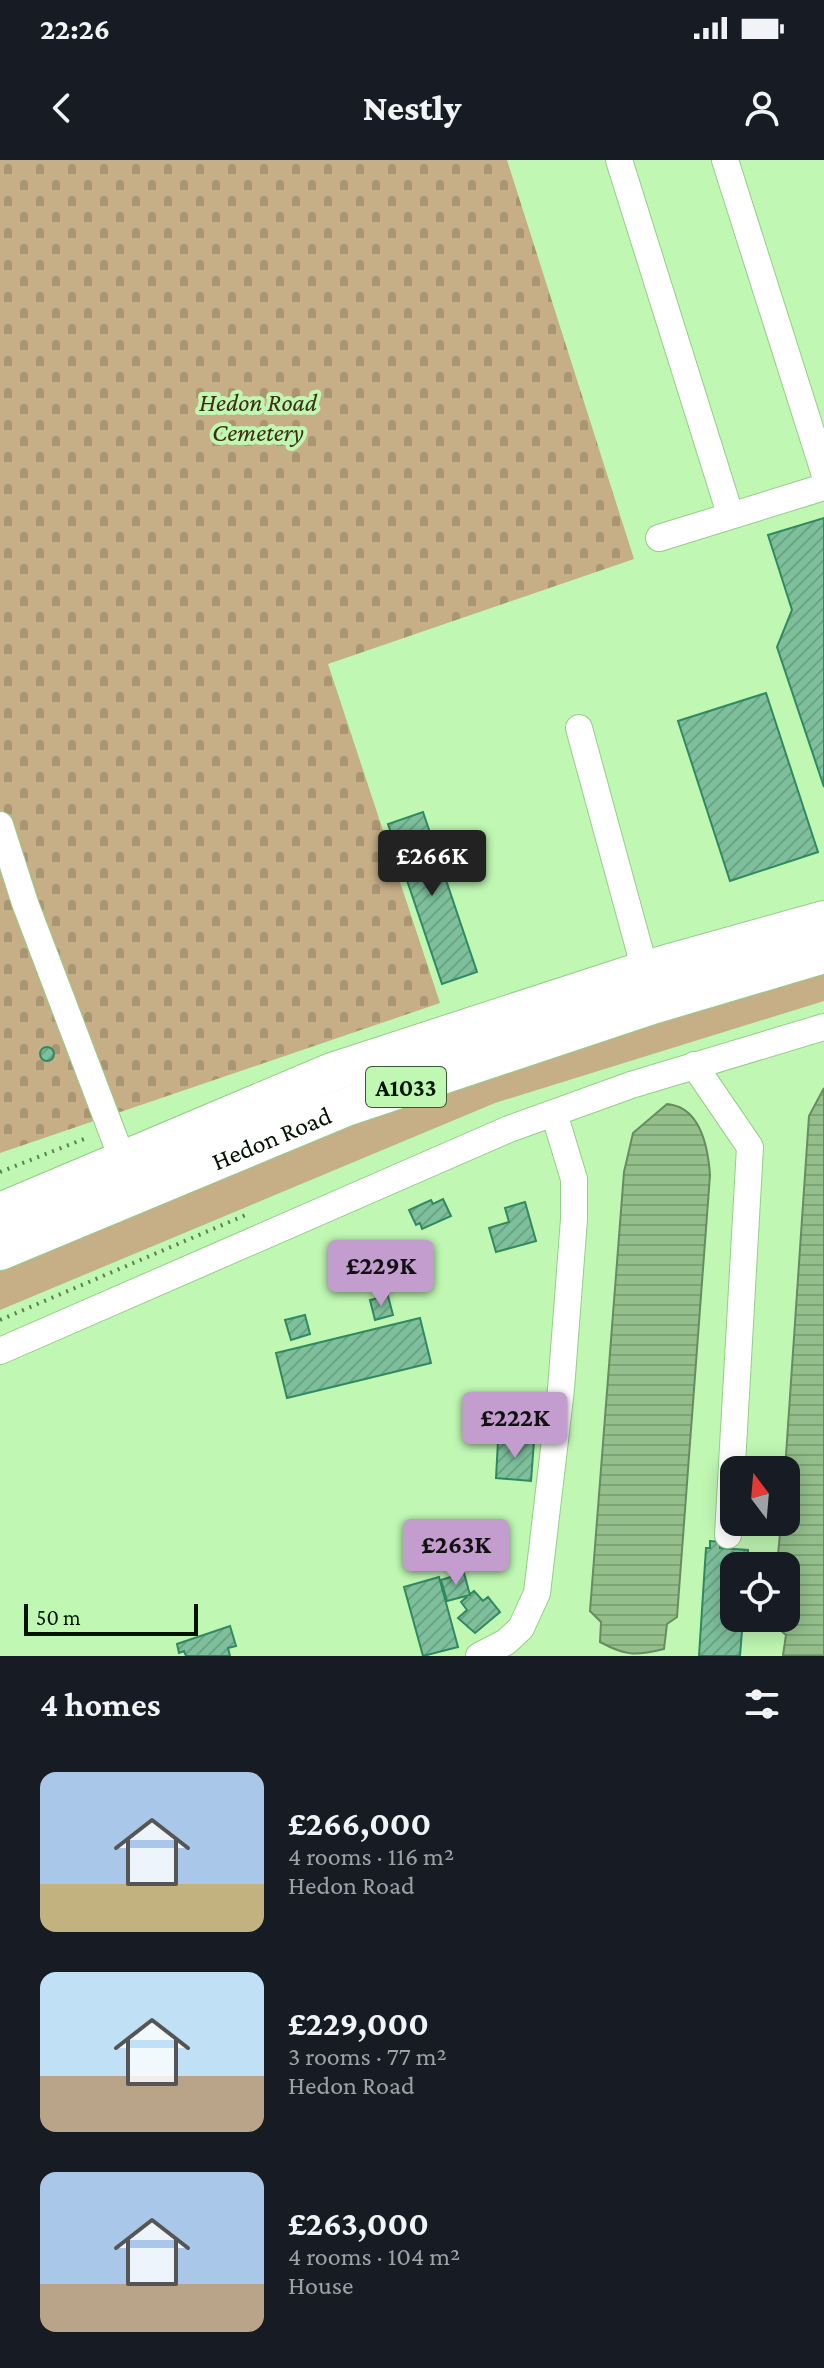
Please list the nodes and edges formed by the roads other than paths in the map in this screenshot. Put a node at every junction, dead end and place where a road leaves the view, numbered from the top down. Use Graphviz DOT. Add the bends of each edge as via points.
graph roads {
  1 [pos="619,160"];
  2 [pos="725,160"];
  3 [pos="824,472"];
  4 [pos="824,487"];
  5 [pos="730,514"];
  6 [pos="659,538"];
  7 [pos="579,728"];
  8 [pos="0,825"];
  9 [pos="824,920"];
  10 [pos="824,954"];
  11 [pos="645,970"];
  12 [pos="824,1027"];
  13 [pos="694,1065"];
  14 [pos="554,1113"];
  15 [pos="123,1161"];
  16 [pos="0,1212"];
  17 [pos="0,1251"];
  18 [pos="0,1351"];
  19 [pos="732,1456"];
  20 [pos="479,1656"];
  1 -- 5 [label="lane"];
  2 -- 3 [label="lane"];
  4 -- 5 [label="lane"];
  5 -- 6 [label="lane"];
  7 -- 11 [label="lane"];
  8 -- 15 [label="lane"];
  9 -- 11 [label="highway, Hedon Road / A1033"];
  10 -- 17 [label="highway, Hedon Road / A1033" via="346,1107"];
  11 -- 15 [label="highway, Hedon Road / A1033" via="332,1072"];
  12 -- 13 [label="lane"];
  13 -- 14 [label="lane"];
  13 -- 19 [label="lane" via="750,1147"];
  14 -- 18 [label="lane" via="429,1162"];
  14 -- 20 [label="lane" via="574,1179 574,1219 537,1593 521,1628"];
  15 -- 16 [label="highway, Hedon Road / A1033"];
}
